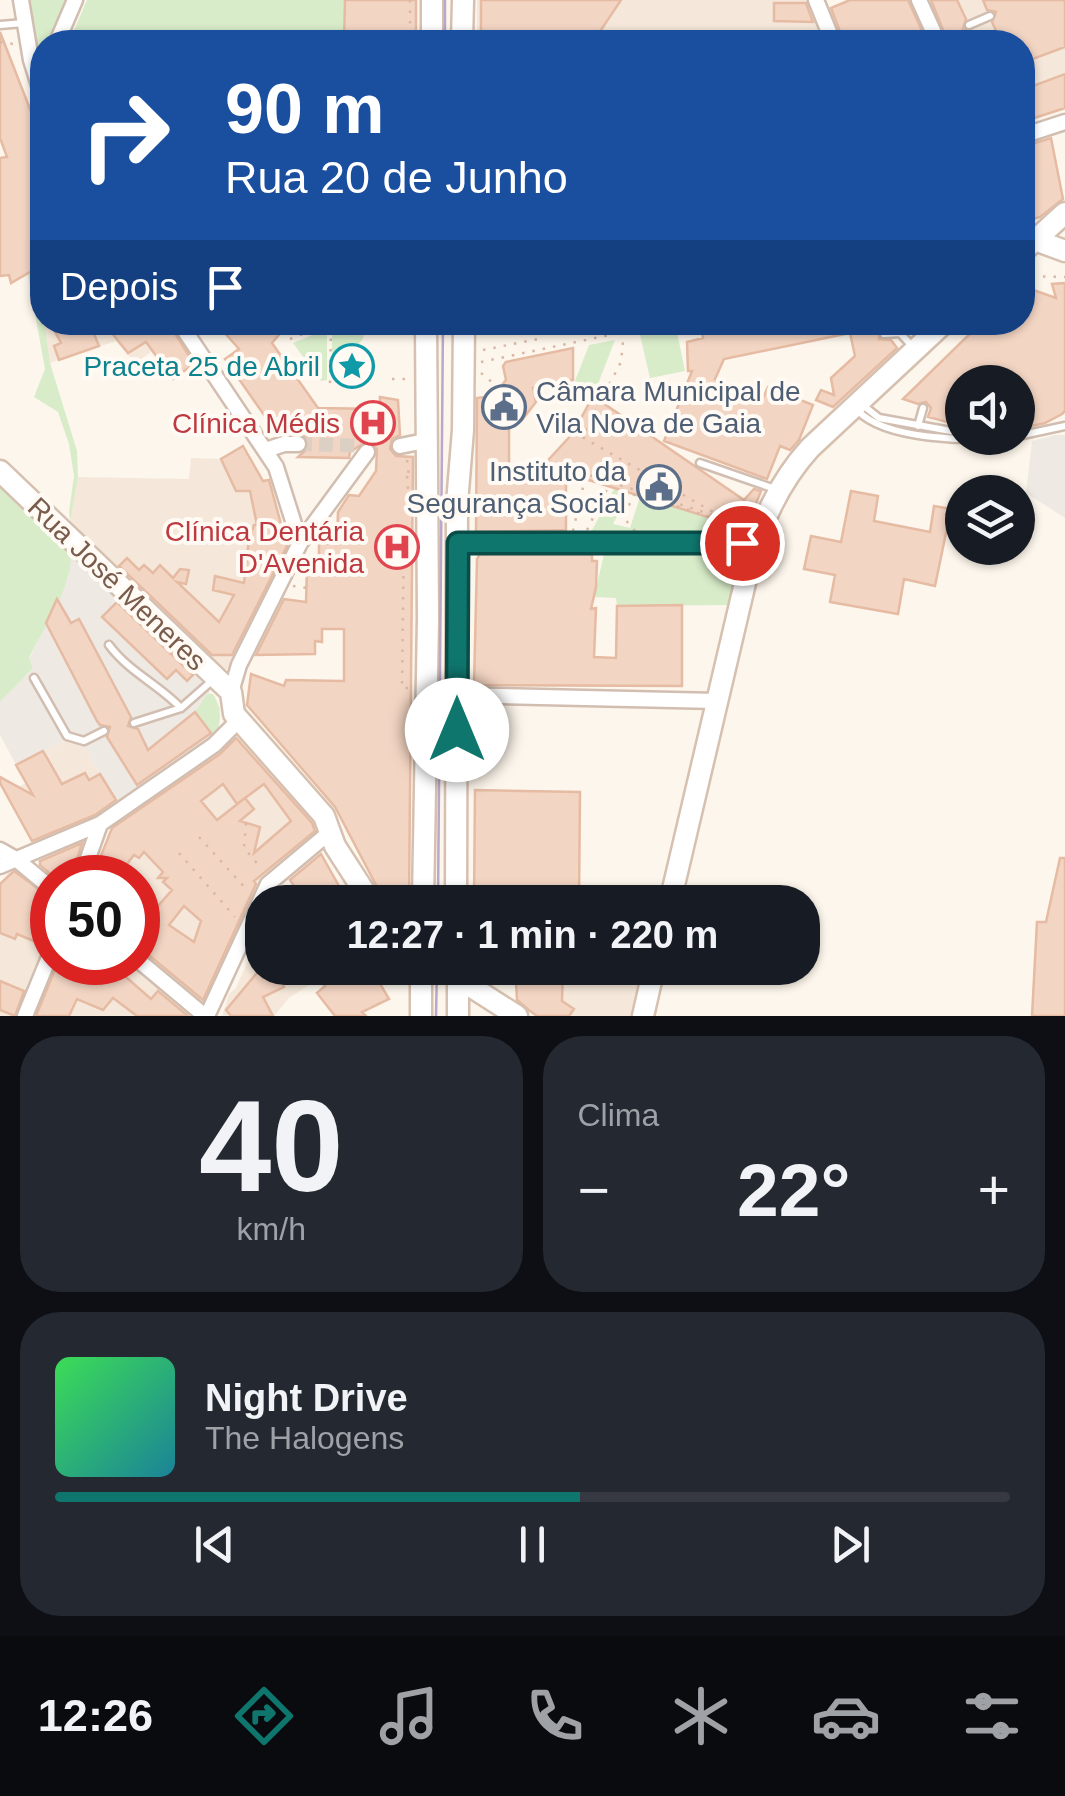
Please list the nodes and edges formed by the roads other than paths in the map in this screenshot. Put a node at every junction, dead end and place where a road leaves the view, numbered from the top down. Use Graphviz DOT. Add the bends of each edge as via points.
graph roads {
  1 [pos="21,0"];
  2 [pos="76,0"];
  3 [pos="432,0"];
  4 [pos="463,0"];
  5 [pos="816,0"];
  6 [pos="919,0"];
  7 [pos="990,16"];
  8 [pos="25,23"];
  9 [pos="0,25"];
  10 [pos="969,25"];
  11 [pos="62,30"];
  12 [pos="432,30"];
  13 [pos="462,30"];
  14 [pos="828,30"];
  15 [pos="934,30"];
  16 [pos="30,42"];
  17 [pos="1065,122"];
  18 [pos="1035,132"];
  19 [pos="1065,214"];
  20 [pos="1035,238"];
  21 [pos="1035,245"];
  22 [pos="1065,251"];
  23 [pos="187,335"];
  24 [pos="426,335"];
  25 [pos="470,335"];
  26 [pos="902,335"];
  27 [pos="932,335"];
  28 [pos="916,350"];
  29 [pos="856,404"];
  30 [pos="923,408"];
  31 [pos="918,426"];
  32 [pos="1065,426"];
  33 [pos="905,427"];
  34 [pos="463,430"];
  35 [pos="945,430"];
  36 [pos="1035,432"];
  37 [pos="945,436"];
  38 [pos="425,442"];
  39 [pos="298,444"];
  40 [pos="400,446"];
  41 [pos="266,450"];
  42 [pos="367,452"];
  43 [pos="700,462"];
  44 [pos="1,467"];
  45 [pos="779,490"];
  46 [pos="752,536"];
  47 [pos="300,543"];
  48 [pos="458,543"];
  49 [pos="109,645"];
  50 [pos="34,678"];
  51 [pos="223,686"];
  52 [pos="457,695"];
  53 [pos="717,702"];
  54 [pos="181,708"];
  55 [pos="238,720"];
  56 [pos="134,722"];
  57 [pos="104,732"];
  58 [pos="100,824"];
  59 [pos="330,832"];
  60 [pos="0,850"];
  61 [pos="89,855"];
  62 [pos="16,859"];
  63 [pos="0,866"];
  64 [pos="30,871"];
  65 [pos="359,885"];
  66 [pos="422,885"];
  67 [pos="456,885"];
  68 [pos="674,885"];
  69 [pos="160,978"];
  70 [pos="38,985"];
  71 [pos="421,985"];
  72 [pos="455,985"];
  73 [pos="473,985"];
  74 [pos="650,985"];
  75 [pos="25,1016"];
  76 [pos="206,1016"];
  77 [pos="421,1016"];
  78 [pos="458,1016"];
  79 [pos="517,1016"];
  80 [pos="643,1016"];
  1 -- 8 [label="street"];
  2 -- 11 [label="street"];
  3 -- 12 [label="main road"];
  4 -- 13 [label="main road"];
  5 -- 14 [label="street"];
  6 -- 15 [label="street"];
  7 -- 10 [label="lane"];
  8 -- 9 [label="lane"];
  8 -- 16 [label="street"];
  17 -- 18 [label="street"];
  19 -- 20 [label="main road"];
  21 -- 22 [label="main road"];
  23 -- 41 [label="street"];
  24 -- 38 [label="main road"];
  25 -- 34 [label="main road"];
  26 -- 28 [label="lane"];
  27 -- 28 [label="main road"];
  28 -- 29 [label="main road"];
  29 -- 33 [label="lane"];
  29 -- 45 [label="main road"];
  30 -- 31 [label="lane"];
  31 -- 33 [label="lane"];
  31 -- 35 [label="lane"];
  32 -- 36 [label="lane"];
  33 -- 37 [label="lane"];
  34 -- 38 [label="main road"];
  34 -- 48 [label="main road"];
  38 -- 40 [label="street"];
  38 -- 66 [label="main road"];
  39 -- 41 [label="street"];
  41 -- 47 [label="street"];
  42 -- 47 [label="street"];
  43 -- 45 [label="lane"];
  44 -- 51 [label="main road, Rua José Meneres"];
  45 -- 46 [label="main road"];
  46 -- 48 [label="street"];
  46 -- 53 [label="main road"];
  47 -- 51 [label="street"];
  48 -- 52 [label="main road"];
  49 -- 54 [label="lane"];
  50 -- 57 [label="lane" via="67,736 84,741"];
  51 -- 54 [label="lane"];
  51 -- 55 [label="main road"];
  52 -- 53 [label="street"];
  52 -- 67 [label="main road"];
  53 -- 68 [label="main road"];
  54 -- 56 [label="lane"];
  55 -- 58 [label="street" via="214,745"];
  55 -- 59 [label="main road" via="324,816"];
  58 -- 61 [label="street"];
  58 -- 62 [label="street"];
  59 -- 65 [label="main road"];
  59 -- 76 [label="street" via="271,881"];
  60 -- 62 [label="street"];
  62 -- 63 [label="street"];
  62 -- 64 [label="street"];
  69 -- 76 [label="street"];
  70 -- 75 [label="street"];
  71 -- 77 [label="main road"];
  72 -- 78 [label="main road"];
  73 -- 79 [label="main road"];
  74 -- 80 [label="main road"];
}
